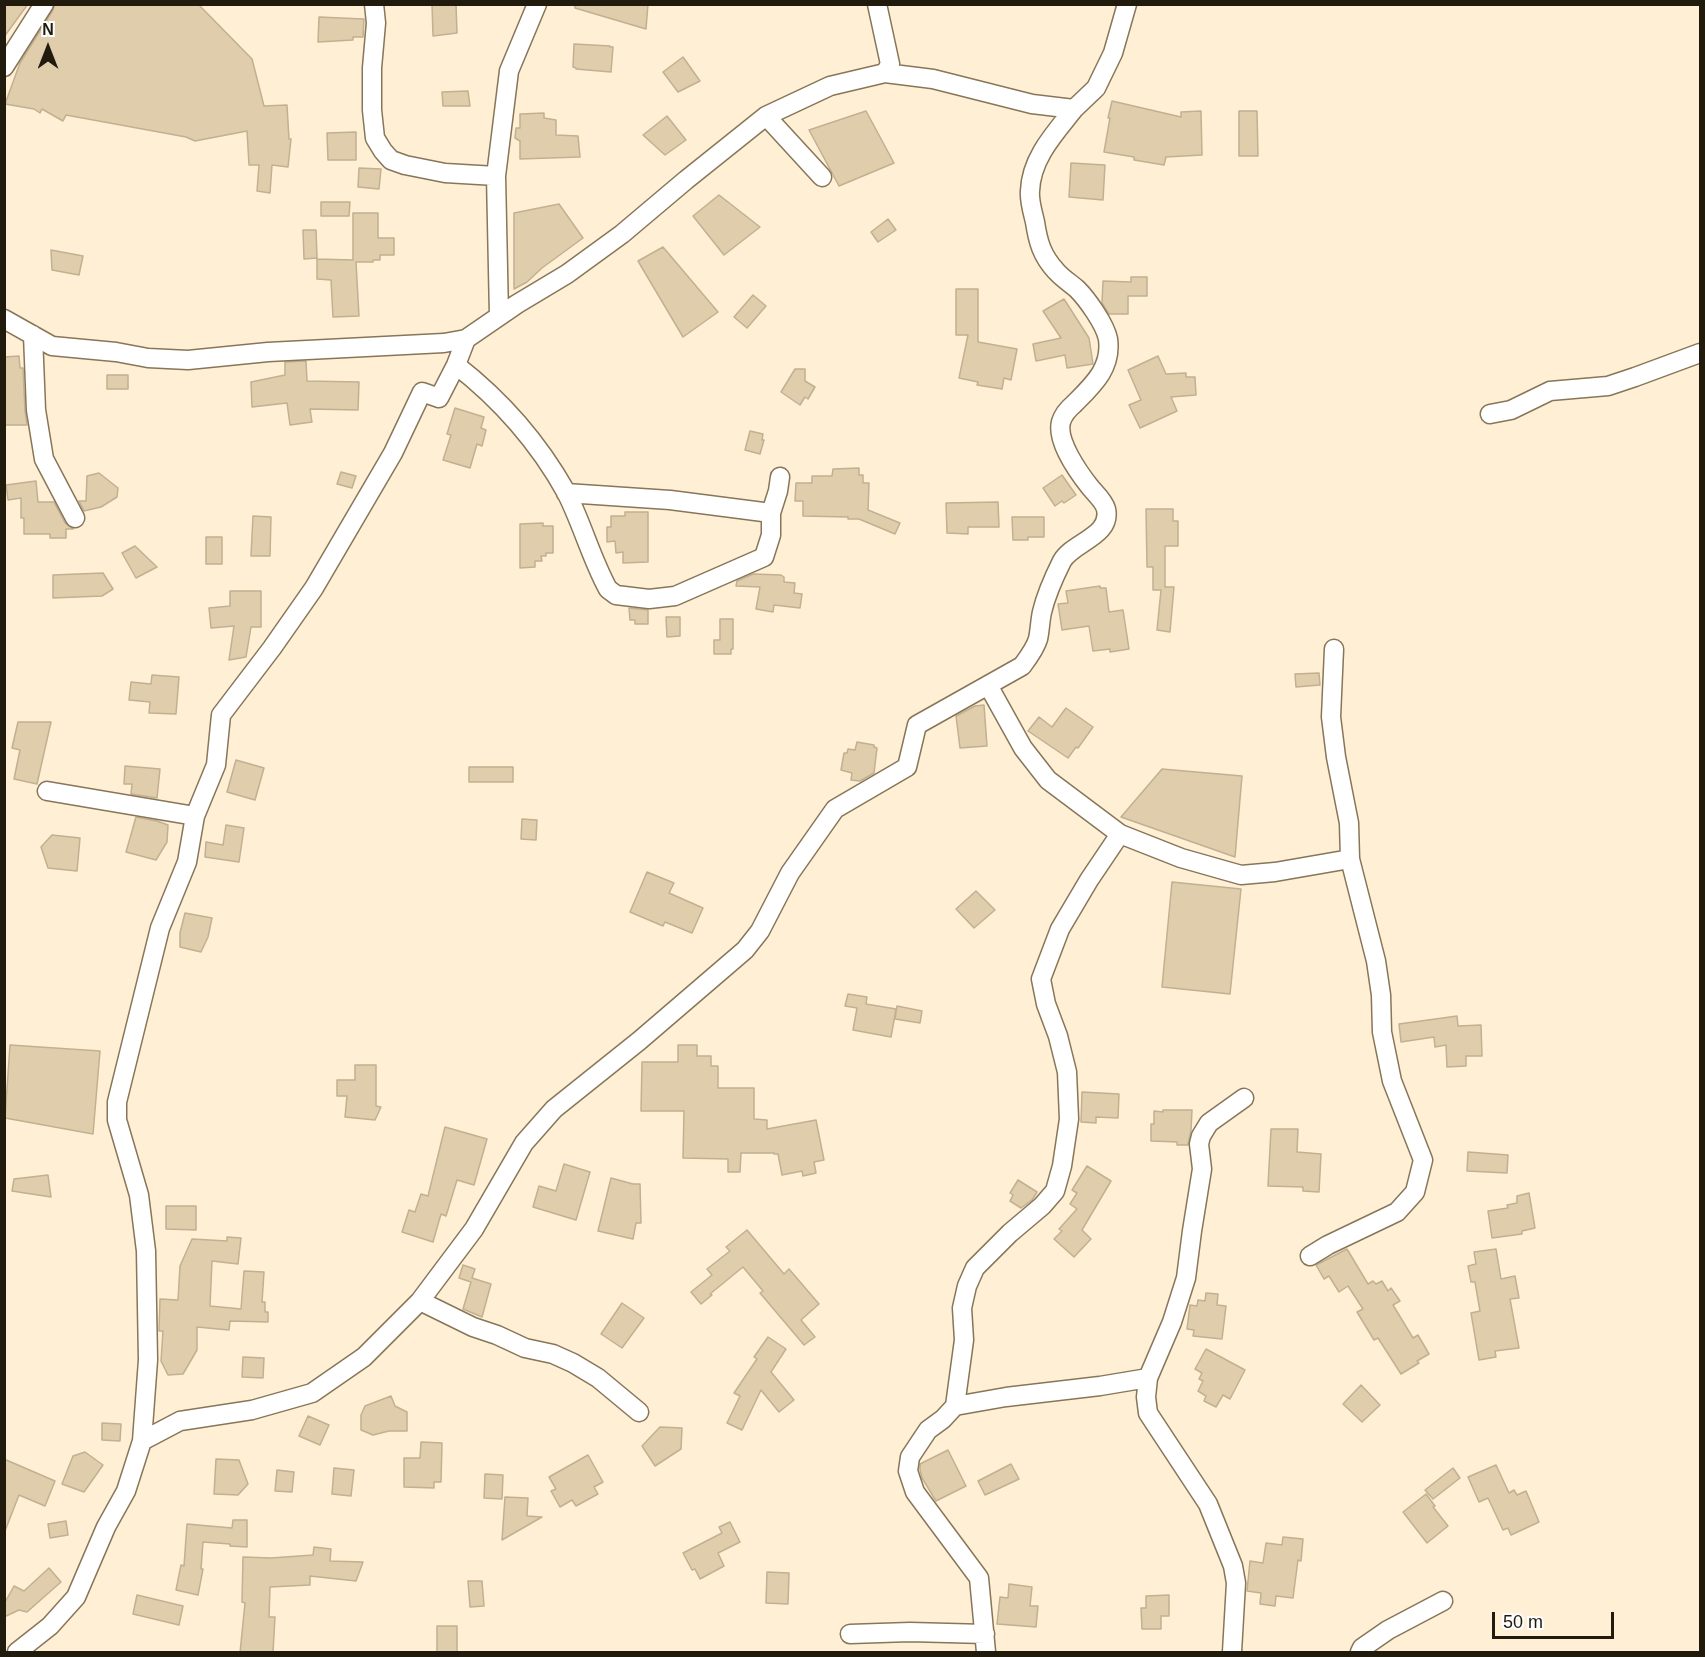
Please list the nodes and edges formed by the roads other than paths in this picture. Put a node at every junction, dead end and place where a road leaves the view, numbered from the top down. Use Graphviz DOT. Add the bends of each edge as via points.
graph roads {
  1 [pos="44,4"];
  2 [pos="374,4"];
  3 [pos="537,4"];
  4 [pos="877,4"];
  5 [pos="1127,4"];
  6 [pos="4,67"];
  7 [pos="885,74"];
  8 [pos="1074,109"];
  9 [pos="766,116"];
  10 [pos="496,176"];
  11 [pos="822,177"];
  12 [pos="499,316"];
  13 [pos="4,319"];
  14 [pos="33,335"];
  15 [pos="466,339"];
  16 [pos="1701,353"];
  17 [pos="456,365"];
  18 [pos="1490,414"];
  19 [pos="780,477"];
  20 [pos="566,493"];
  21 [pos="771,513"];
  22 [pos="75,518"];
  23 [pos="1334,649"];
  24 [pos="988,685"];
  25 [pos="47,791"];
  26 [pos="195,816"];
  27 [pos="1120,834"];
  28 [pos="1350,859"];
  29 [pos="1244,1098"];
  30 [pos="1310,1256"];
  31 [pos="420,1301"];
  32 [pos="1148,1378"];
  33 [pos="955,1406"];
  34 [pos="639,1412"];
  35 [pos="142,1441"];
  36 [pos="1443,1601"];
  37 [pos="850,1634"];
  38 [pos="986,1643"];
  39 [pos="16,1653"];
  40 [pos="1232,1653"];
  41 [pos="1360,1653"];
  1 -- 6 [label="street"];
  2 -- 10 [label="street" via="372,110 375,138 383,151 391,160 405,165 445,173"];
  3 -- 10 [label="street" via="509,71"];
  4 -- 7 [label="street" via="890,64"];
  5 -- 8 [label="street" via="1113,53 1096,88"];
  7 -- 8 [label="street" via="933,79 1032,104"];
  7 -- 9 [label="street" via="830,86"];
  8 -- 24 [label="street" via="1034,167 1029,192 1041,250 1096,314 1107,336 1108,357 1102,371 1067,411 1060,430 1070,456 1104,505 1105,523 1062,561 1041,613 1032,653 1022,666"];
  9 -- 11 [label="street"];
  9 -- 12 [label="street" via="622,234"];
  10 -- 12 [label="street"];
  12 -- 15 [label="street"];
  13 -- 14 [label="street"];
  14 -- 15 [label="street" via="52,346 188,360"];
  14 -- 22 [label="street" via="36,410 44,459"];
  15 -- 17 [label="street"];
  16 -- 18 [label="street" via="1608,386 1550,391 1511,410"];
  17 -- 20 [label="street" via="511,414"];
  17 -- 26 [label="street" via="439,398 422,392 393,453 314,588 221,715 216,765"];
  19 -- 21 [label="street"];
  20 -- 21 [label="street" via="670,500"];
  20 -- 21 [label="street" via="608,589 616,595 650,599 675,596 764,557 771,535"];
  23 -- 28 [label="street" via="1331,717 1349,823"];
  24 -- 27 [label="street" via="1023,748 1048,780"];
  24 -- 31 [label="street" via="917,725 907,767 835,809 790,873 760,932 745,950 555,1109 524,1143 474,1229"];
  25 -- 26 [label="street"];
  26 -- 35 [label="street" via="187,862 160,928 117,1102 117,1120 139,1195 146,1251 148,1360"];
  27 -- 28 [label="street" via="1181,858 1241,875"];
  27 -- 33 [label="street" via="1060,929 1041,979 1067,1071 1069,1119 1062,1167 1055,1191 975,1268 962,1308 964,1340"];
  28 -- 30 [label="street" via="1376,961 1382,1032 1392,1081 1423,1160 1415,1192 1397,1212"];
  29 -- 32 [label="street" via="1209,1123 1201,1136 1202,1169 1186,1278"];
  31 -- 34 [label="street" via="473,1327 573,1363"];
  31 -- 35 [label="street" via="364,1357 312,1393 252,1410 180,1421"];
  32 -- 33 [label="street"];
  32 -- 40 [label="street" via="1148,1413 1208,1504 1233,1566 1236,1583"];
  33 -- 38 [label="street" via="928,1430 910,1457 908,1471 915,1492 979,1578"];
  35 -- 39 [label="street" via="126,1491 76,1597 50,1626"];
  36 -- 41 [label="street" via="1388,1630"];
  37 -- 38 [label="street" via="910,1632"];
}
